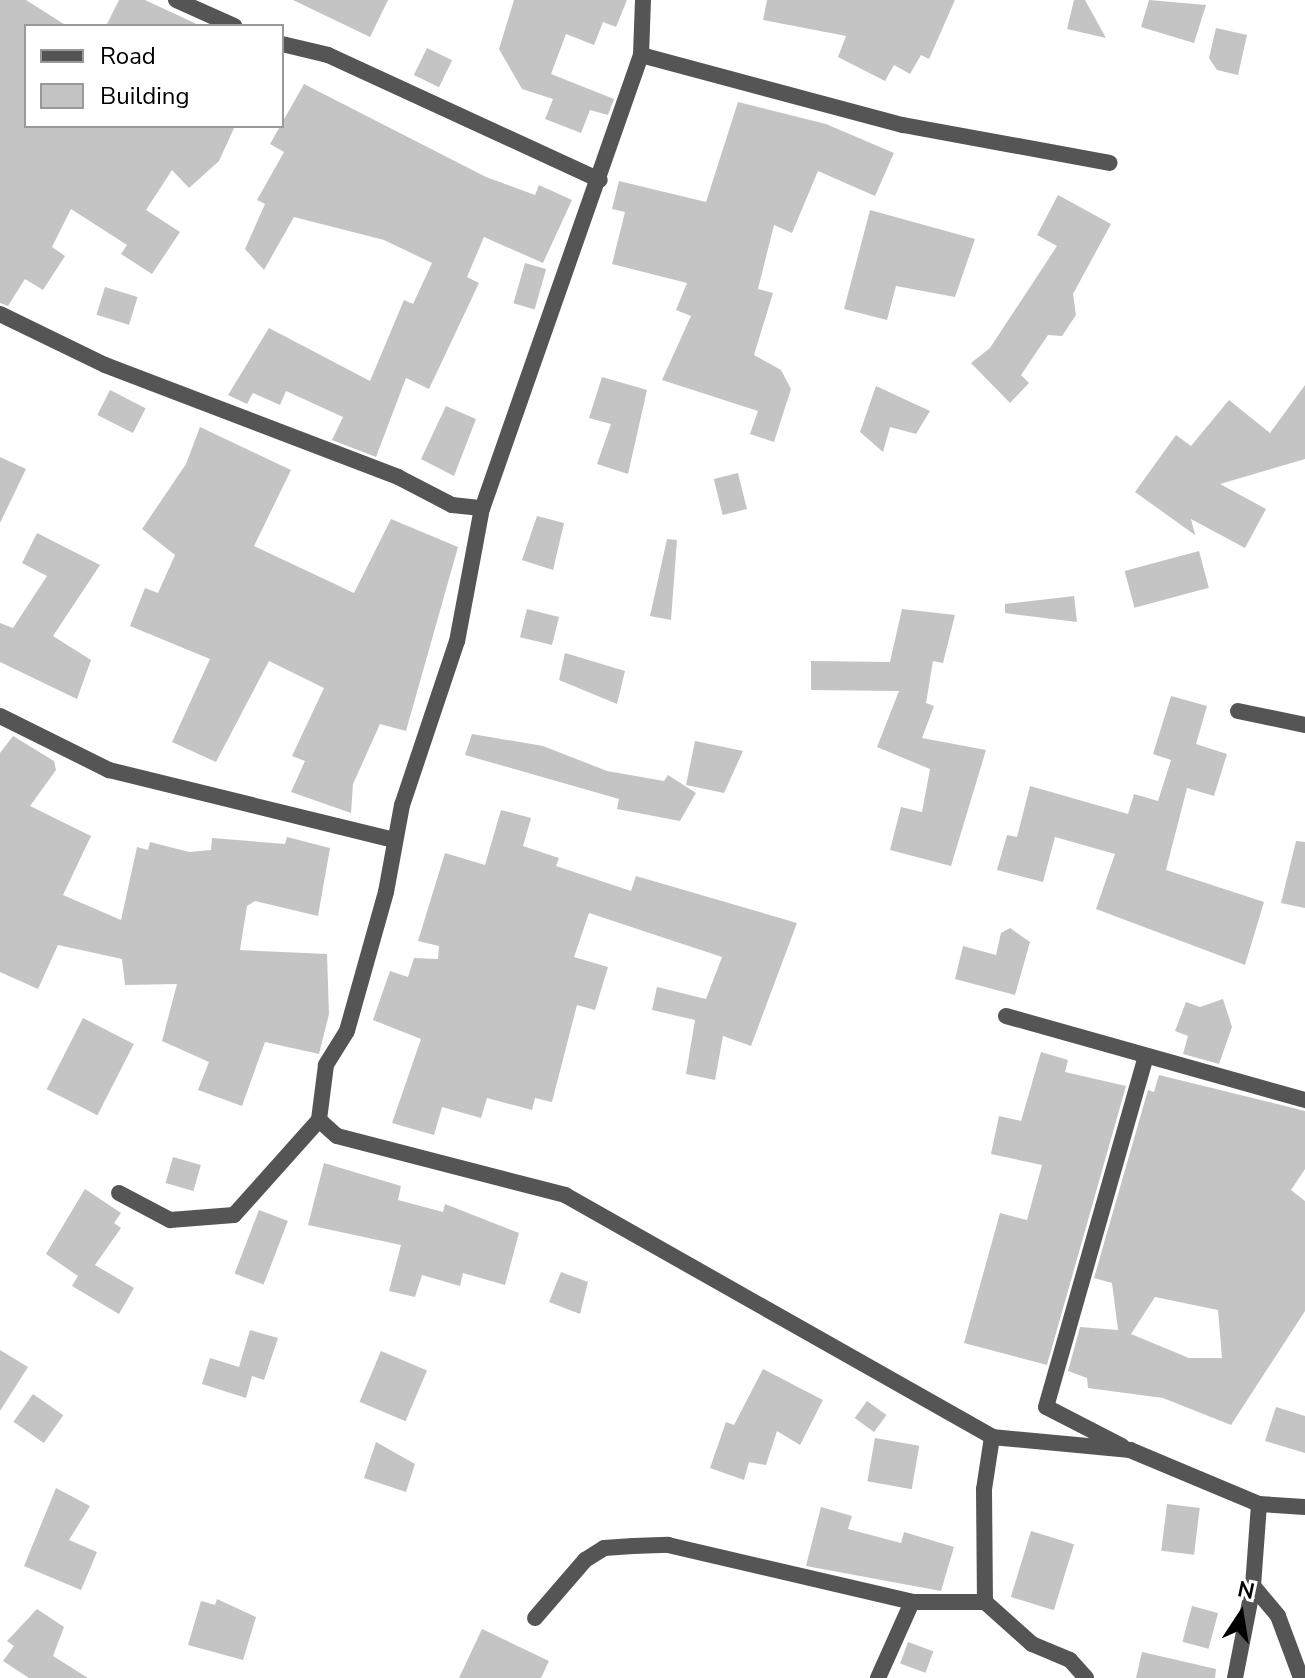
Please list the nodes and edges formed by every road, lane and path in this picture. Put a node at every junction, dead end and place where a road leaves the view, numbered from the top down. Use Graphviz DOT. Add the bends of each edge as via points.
graph roads {
  1 [pos="176,0"];
  2 [pos="643,0"];
  3 [pos="230,24"];
  4 [pos="284,44"];
  5 [pos="641,55"];
  6 [pos="1110,163"];
  7 [pos="600,180"];
  8 [pos="0,314"];
  9 [pos="482,508"];
  10 [pos="1238,711"];
  11 [pos="0,716"];
  12 [pos="1305,725"];
  13 [pos="394,840"];
  14 [pos="1006,1016"];
  15 [pos="1146,1056"];
  16 [pos="1305,1100"];
  17 [pos="319,1120"];
  18 [pos="119,1193"];
  19 [pos="992,1437"];
  20 [pos="1130,1450"];
  21 [pos="1259,1504"];
  22 [pos="1305,1507"];
  23 [pos="1253,1586"];
  24 [pos="912,1602"];
  25 [pos="985,1602"];
  26 [pos="535,1618"];
  27 [pos="878,1678"];
  28 [pos="1086,1678"];
  29 [pos="1235,1678"];
  30 [pos="1301,1678"];
  1 -- 3 [label="street"];
  2 -- 5 [label="street"];
  4 -- 7 [label="street" via="328,55"];
  5 -- 6 [label="street" via="903,125"];
  5 -- 7 [label="street"];
  7 -- 9 [label="street"];
  8 -- 9 [label="street" via="105,365 398,477 452,505"];
  9 -- 13 [label="street" via="457,641"];
  10 -- 12 [label="street"];
  11 -- 13 [label="street" via="109,770"];
  13 -- 17 [label="street" via="347,1031 326,1065"];
  14 -- 15 [label="street"];
  15 -- 16 [label="street"];
  15 -- 20 [label="street" via="1046,1407"];
  17 -- 18 [label="street" via="300,1133 234,1215 170,1220"];
  17 -- 19 [label="street" via="337,1136 565,1195"];
  19 -- 20 [label="street"];
  19 -- 25 [label="street" via="984,1489"];
  20 -- 21 [label="street"];
  21 -- 22 [label="street"];
  21 -- 23 [label="street"];
  23 -- 29 [label="street"];
  23 -- 30 [label="street" via="1278,1616"];
  24 -- 25 [label="street"];
  24 -- 26 [label="street" via="668,1545 619,1547 604,1548 568,1572"];
  24 -- 27 [label="street"];
  25 -- 28 [label="street" via="1032,1644 1070,1660"];
}
